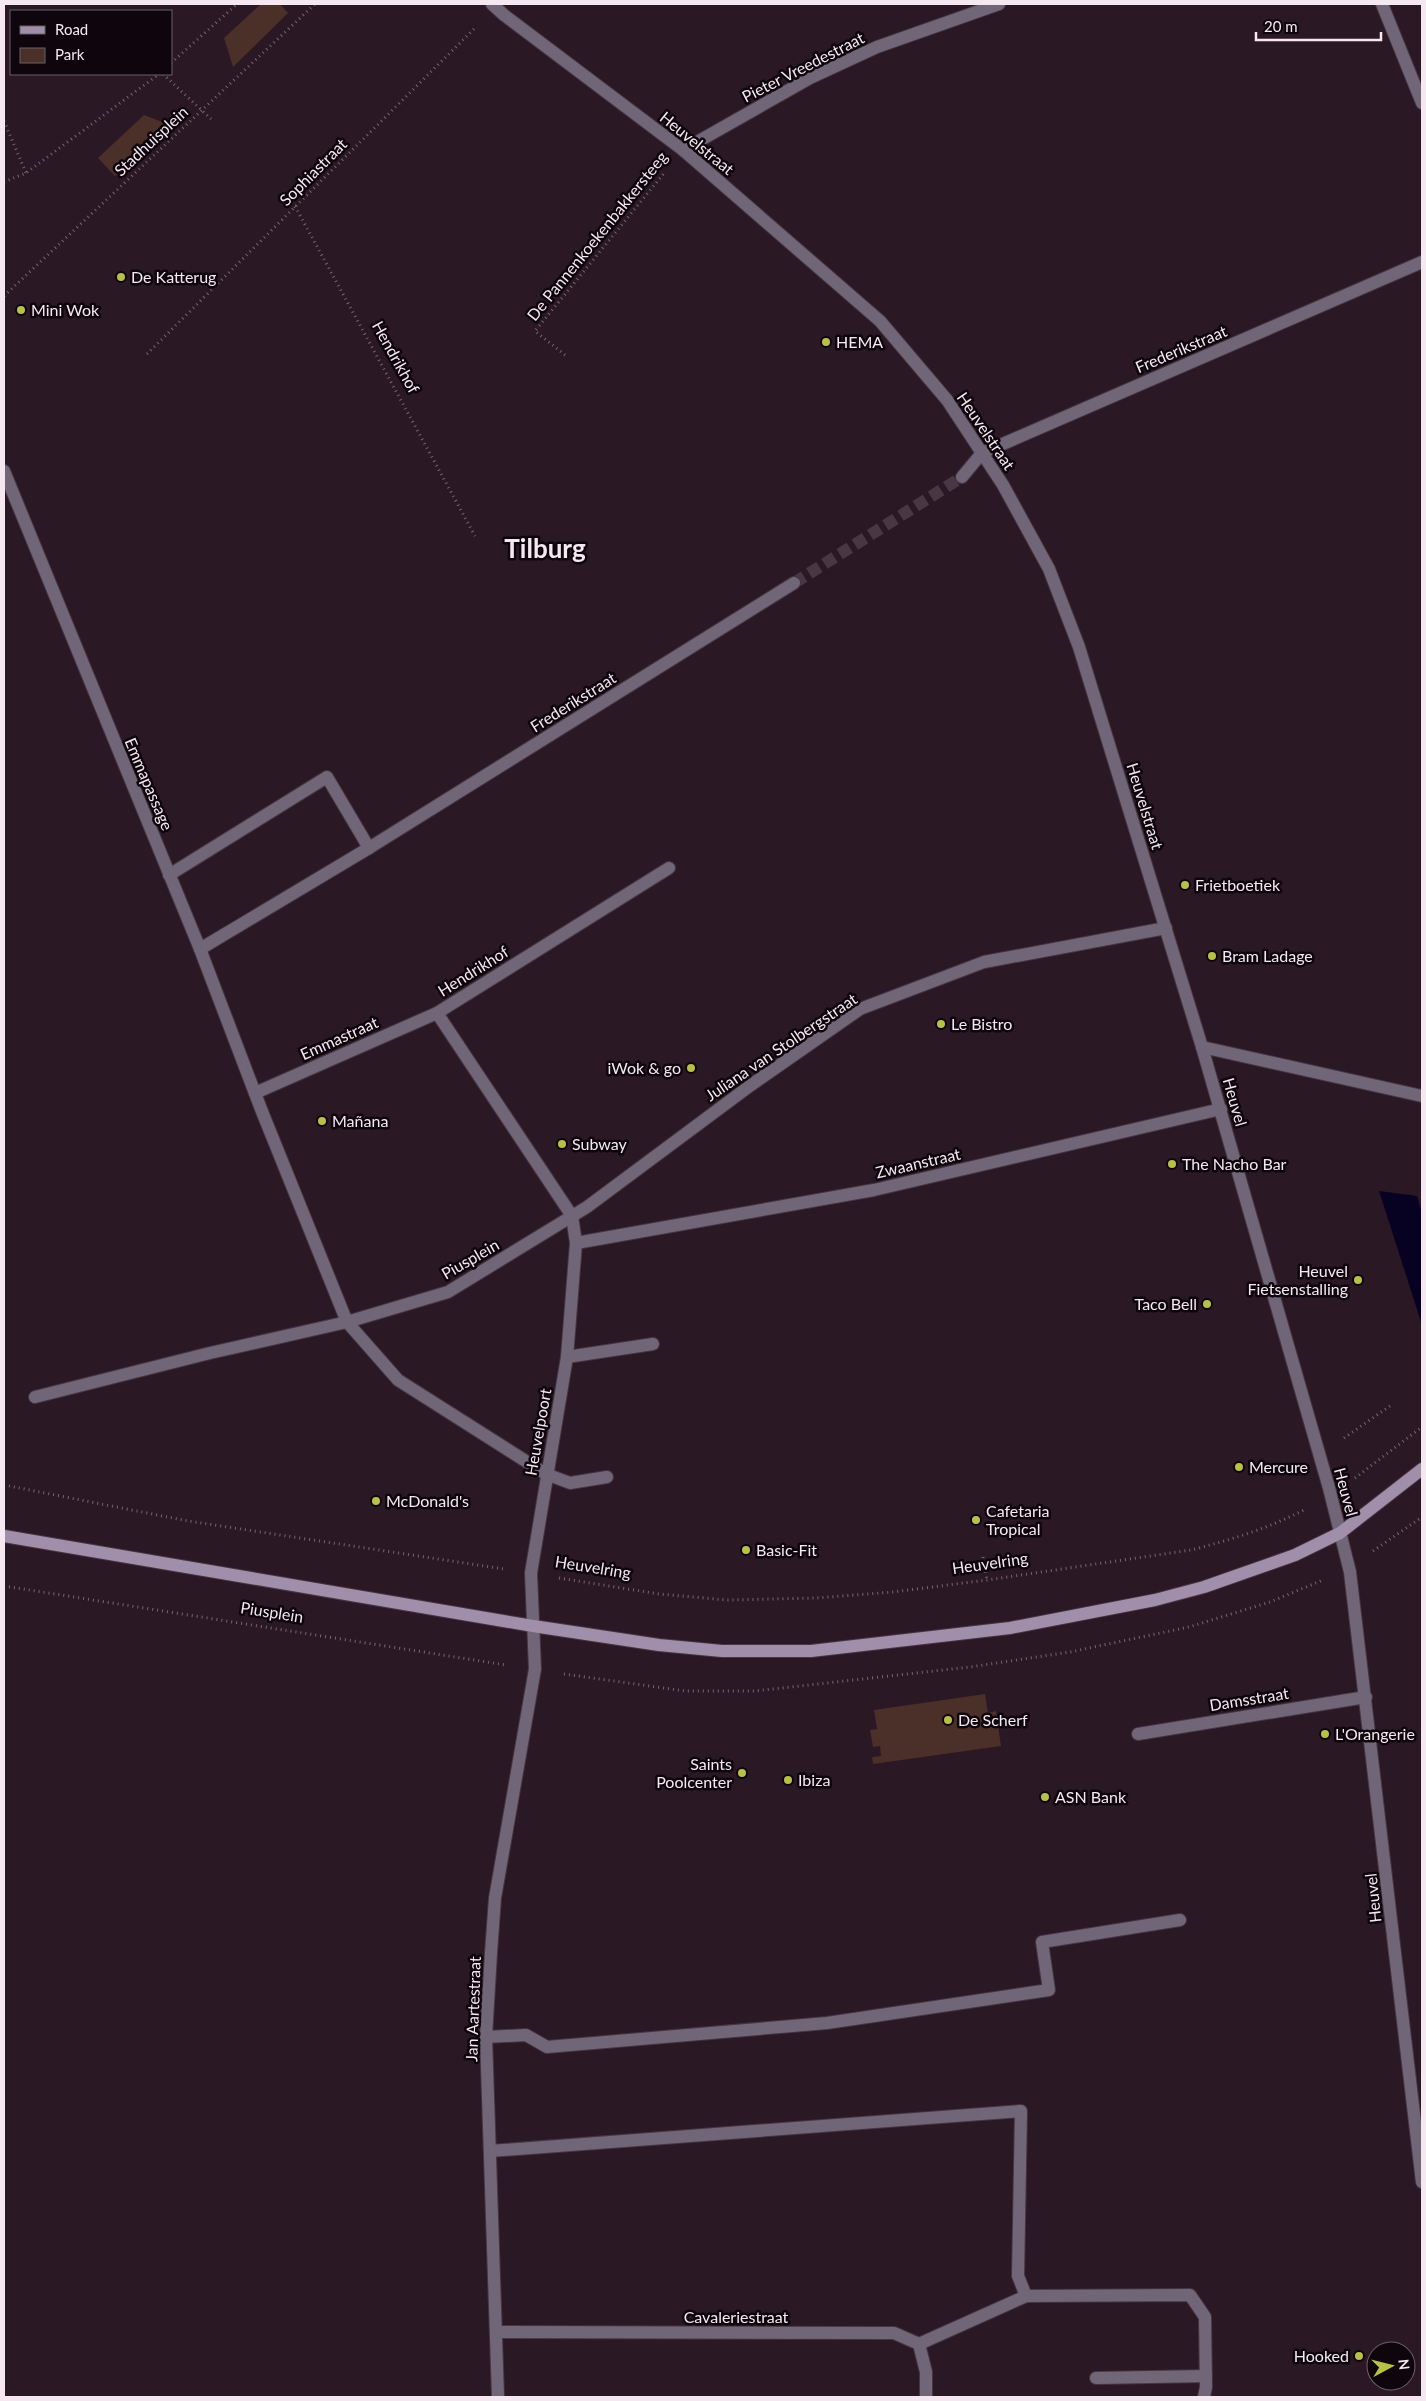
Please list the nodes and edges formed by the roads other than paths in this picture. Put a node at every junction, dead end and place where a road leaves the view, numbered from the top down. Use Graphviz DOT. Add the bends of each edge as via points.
graph roads {
  1 [pos="999,4"];
  2 [pos="1382,4"];
  3 [pos="494,5"];
  4 [pos="1422,103"];
  5 [pos="683,150"];
  6 [pos="1422,262"];
  7 [pos="982,453"];
  8 [pos="4,471"];
  9 [pos="962,477"];
  10 [pos="794,583"];
  11 [pos="368,848"];
  12 [pos="669,868"];
  13 [pos="169,875"];
  14 [pos="1166,928"];
  15 [pos="200,949"];
  16 [pos="437,1013"];
  17 [pos="1202,1047"];
  18 [pos="255,1093"];
  19 [pos="1422,1096"];
  20 [pos="1221,1109"];
  21 [pos="584,1208"];
  22 [pos="572,1216"];
  23 [pos="576,1243"];
  24 [pos="347,1322"];
  25 [pos="653,1344"];
  26 [pos="567,1358"];
  27 [pos="35,1397"];
  28 [pos="1422,1469"];
  29 [pos="546,1474"];
  30 [pos="607,1477"];
  31 [pos="1340,1533"];
  32 [pos="4,1536"];
  33 [pos="533,1626"];
  34 [pos="1366,1696"];
  35 [pos="1138,1734"];
  36 [pos="1180,1920"];
  37 [pos="486,2038"];
  38 [pos="490,2151"];
  39 [pos="1422,2182"];
  40 [pos="1026,2296"];
  41 [pos="497,2332"];
  42 [pos="919,2344"];
  43 [pos="1206,2376"];
  44 [pos="1096,2378"];
  45 [pos="498,2397"];
  46 [pos="926,2397"];
  47 [pos="1204,2397"];
  1 -- 5 [label="street, Pieter Vreedestraat" via="877,47 810,78"];
  2 -- 4 [label="street"];
  3 -- 5 [label="street, Heuvelstraat"];
  5 -- 7 [label="street, Heuvelstraat" via="880,321 947,400"];
  6 -- 7 [label="street, Frederikstraat"];
  7 -- 9 [label="street, Frederikstraat"];
  7 -- 14 [label="street, Heuvelstraat" via="1004,485 1049,569 1079,646"];
  8 -- 13 [label="street, Emmapassage"];
  10 -- 11 [label="street, Frederikstraat"];
  11 -- 13 [label="street" via="327,776"];
  11 -- 15 [label="street, Frederikstraat"];
  12 -- 16 [label="street, Hendrikhof"];
  13 -- 15 [label="street, Emmapassage"];
  14 -- 17 [label="street, Heuvelstraat"];
  14 -- 21 [label="street, Juliana van Stolbergstraat" via="984,962 860,1010 751,1085"];
  15 -- 18 [label="street, Emmapassage"];
  16 -- 18 [label="street, Emmastraat"];
  16 -- 22 [label="street, Hendrikhof"];
  17 -- 19 [label="street, Heuvel"];
  17 -- 20 [label="street, Heuvel"];
  18 -- 24 [label="street, Emmapassage"];
  20 -- 23 [label="street, Zwaanstraat" via="874,1190"];
  20 -- 31 [label="street, Heuvel"];
  21 -- 22 [label="street, Piusplein"];
  22 -- 23 [label="street"];
  22 -- 24 [label="street, Piusplein" via="448,1292"];
  23 -- 26 [label="street, Heuvelpoort"];
  24 -- 27 [label="street, Piusplein"];
  24 -- 29 [label="street" via="398,1380"];
  25 -- 26 [label="street"];
  26 -- 29 [label="street, Heuvelpoort"];
  28 -- 31 [label="street"];
  29 -- 30 [label="street" via="570,1483"];
  29 -- 33 [label="street, Heuvelpoort" via="531,1573"];
  31 -- 33 [label="street" via="1254,1571 1155,1600 1010,1628 926,1639 811,1651 731,1651 660,1645"];
  31 -- 34 [label="street, Heuvel" via="1349,1566"];
  32 -- 33 [label="street, Piusplein"];
  33 -- 37 [label="street, Jan Aartestraat" via="535,1669 495,1898"];
  34 -- 35 [label="street, Damsstraat"];
  34 -- 39 [label="street, Heuvel"];
  36 -- 37 [label="street" via="1042,1942 1049,1990 827,2023 576,2045 547,2047 526,2035"];
  37 -- 38 [label="street, Jan Aartestraat"];
  38 -- 40 [label="street" via="1021,2111 1018,2276"];
  38 -- 41 [label="street, Jan Aartestraat"];
  40 -- 42 [label="street"];
  40 -- 43 [label="street" via="1190,2294 1205,2317"];
  41 -- 42 [label="street, Cavaleriestraat" via="894,2334"];
  41 -- 45 [label="street, Jan Aartestraat"];
  42 -- 46 [label="street" via="926,2372"];
  43 -- 44 [label="street"];
  43 -- 47 [label="street"];
}
